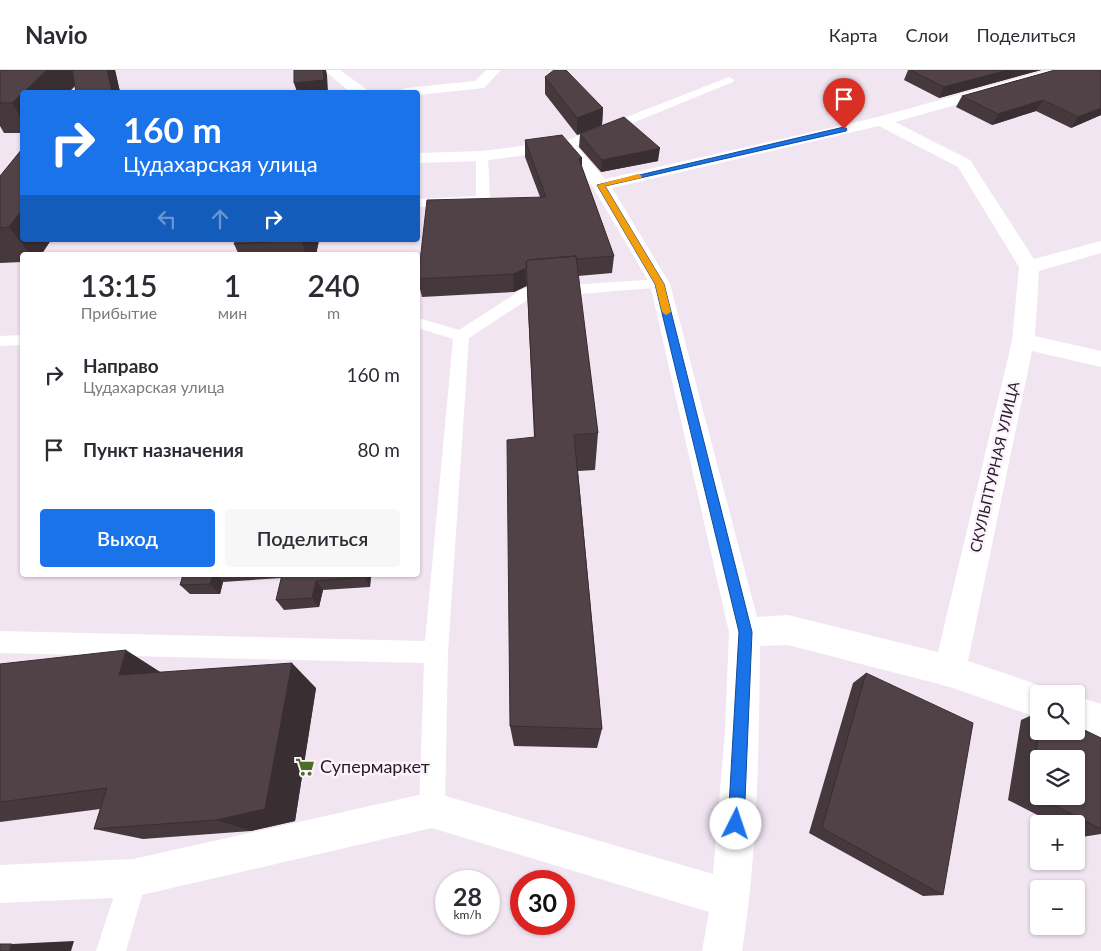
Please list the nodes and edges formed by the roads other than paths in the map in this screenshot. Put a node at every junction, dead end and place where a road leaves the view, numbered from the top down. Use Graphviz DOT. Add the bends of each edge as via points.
graph roads {
  1 [pos="332,70"];
  2 [pos="494,70"];
  3 [pos="1064,70"];
  4 [pos="729,80"];
  5 [pos="357,90"];
  6 [pos="420,91"];
  7 [pos="881,121"];
  8 [pos="567,145"];
  9 [pos="482,156"];
  10 [pos="420,158"];
  11 [pos="600,185"];
  12 [pos="420,203"];
  13 [pos="1101,247"];
  14 [pos="1029,266"];
  15 [pos="660,284"];
  16 [pos="420,325"];
  17 [pos="461,336"];
  18 [pos="20,340"];
  19 [pos="0,341"];
  20 [pos="1023,341"];
  21 [pos="1101,359"];
  22 [pos="745,632"];
  23 [pos="0,642"];
  24 [pos="436,652"];
  25 [pos="950,671"];
  26 [pos="1030,698"];
  27 [pos="1085,716"];
  28 [pos="1101,722"];
  29 [pos="432,810"];
  30 [pos="132,878"];
  31 [pos="0,884"];
  32 [pos="731,899"];
  33 [pos="112,951"];
  34 [pos="722,951"];
  1 -- 5 [label="street"];
  2 -- 6 [label="street" via="479,85"];
  3 -- 7 [label="street"];
  4 -- 8 [label="lane"];
  7 -- 11 [label="street"];
  7 -- 14 [label="street" via="964,164"];
  8 -- 9 [label="street"];
  8 -- 11 [label="street"];
  9 -- 10 [label="street"];
  9 -- 12 [label="lane" via="483,200"];
  11 -- 15 [label="street"];
  13 -- 14 [label="street"];
  14 -- 20 [label="street, СКУЛЬПТУРНАЯ УЛИЦА"];
  15 -- 17 [label="lane" via="526,293"];
  15 -- 22 [label="street"];
  16 -- 17 [label="lane"];
  17 -- 24 [label="lane"];
  18 -- 19 [label="lane"];
  20 -- 21 [label="street"];
  20 -- 25 [label="street, СКУЛЬПТУРНАЯ УЛИЦА"];
  22 -- 25 [label="street" via="788,630"];
  22 -- 32 [label="street"];
  23 -- 24 [label="lane"];
  24 -- 29 [label="lane"];
  25 -- 26 [label="street"];
  27 -- 28 [label="street"];
  29 -- 30 [label="street"];
  29 -- 32 [label="street"];
  30 -- 31 [label="street"];
  30 -- 33 [label="lane"];
  32 -- 34 [label="street"];
}
